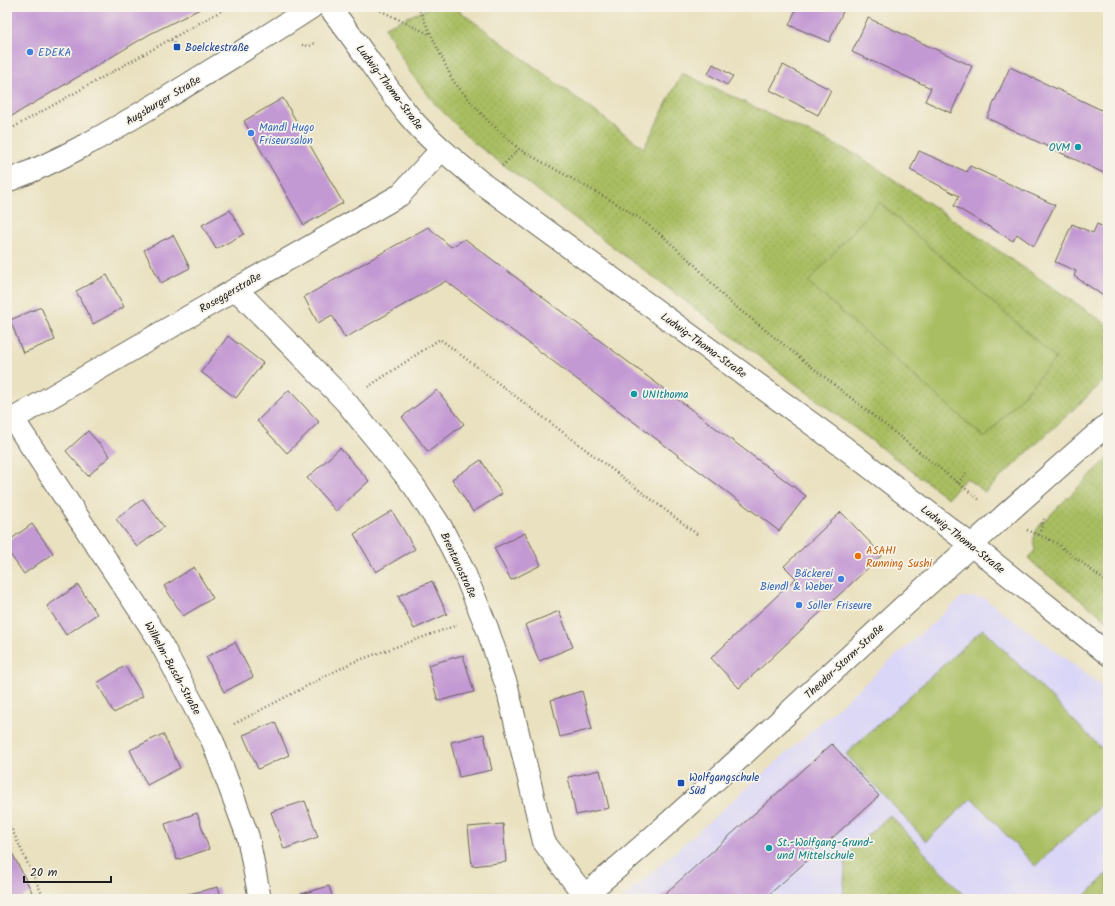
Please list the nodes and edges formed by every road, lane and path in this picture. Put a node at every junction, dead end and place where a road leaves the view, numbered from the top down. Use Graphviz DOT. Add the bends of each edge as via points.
graph roads {
  1 [pos="228,7"];
  2 [pos="312,7"];
  3 [pos="329,7"];
  4 [pos="380,7"];
  5 [pos="418,7"];
  6 [pos="431,35"];
  7 [pos="172,40"];
  8 [pos="315,43"];
  9 [pos="301,45"];
  10 [pos="177,47"];
  11 [pos="7,131"];
  12 [pos="441,150"];
  13 [pos="7,181"];
  14 [pos="236,289"];
  15 [pos="346,402"];
  16 [pos="10,420"];
  17 [pos="1108,424"];
  18 [pos="966,473"];
  19 [pos="958,483"];
  20 [pos="1001,518"];
  21 [pos="696,534"];
  22 [pos="971,544"];
  23 [pos="1108,583"];
  24 [pos="482,616"];
  25 [pos="1108,654"];
  26 [pos="210,737"];
  27 [pos="7,819"];
  28 [pos="582,897"];
  29 [pos="32,899"];
  30 [pos="260,899"];
  1 -- 7 [label="path"];
  2 -- 13 [label="street, Augsburger Straße" via="95,141 28,174"];
  3 -- 12 [label="street, Ludwig-Thoma-Straße" via="410,116"];
  4 -- 6 [label="path" via="377,9"];
  5 -- 6 [label="path"];
  6 -- 19 [label="path" via="453,81 486,118 519,149 639,218 665,238 726,299"];
  7 -- 10 [label="path"];
  7 -- 11 [label="path"];
  8 -- 9 [label="path" via="310,46"];
  12 -- 14 [label="street, Roseggerstraße" via="400,195"];
  12 -- 22 [label="street, Ludwig-Thoma-Straße" via="484,185 845,448"];
  14 -- 15 [label="street, Brentanostraße"];
  14 -- 16 [label="street, Roseggerstraße"];
  15 -- 21 [label="path" via="440,339"];
  15 -- 24 [label="street, Brentanostraße" via="414,486 441,527 464,572"];
  16 -- 26 [label="street, Wilhelm-Busch-Straße" via="158,638"];
  17 -- 20 [label="street, Theodor-Storm-Straße"];
  18 -- 19 [label="path"];
  19 -- 20 [label="path"];
  20 -- 22 [label="street, Theodor-Storm-Straße"];
  20 -- 23 [label="path" via="1055,542"];
  22 -- 25 [label="street, Ludwig-Thoma-Straße"];
  22 -- 28 [label="street, Theodor-Storm-Straße" via="688,806"];
  24 -- 26 [label="path" via="350,663"];
  24 -- 28 [label="street, Brentanostraße" via="507,687 544,842"];
  26 -- 30 [label="street, Wilhelm-Busch-Straße" via="248,837"];
  27 -- 29 [label="path" via="42,894"];
}
